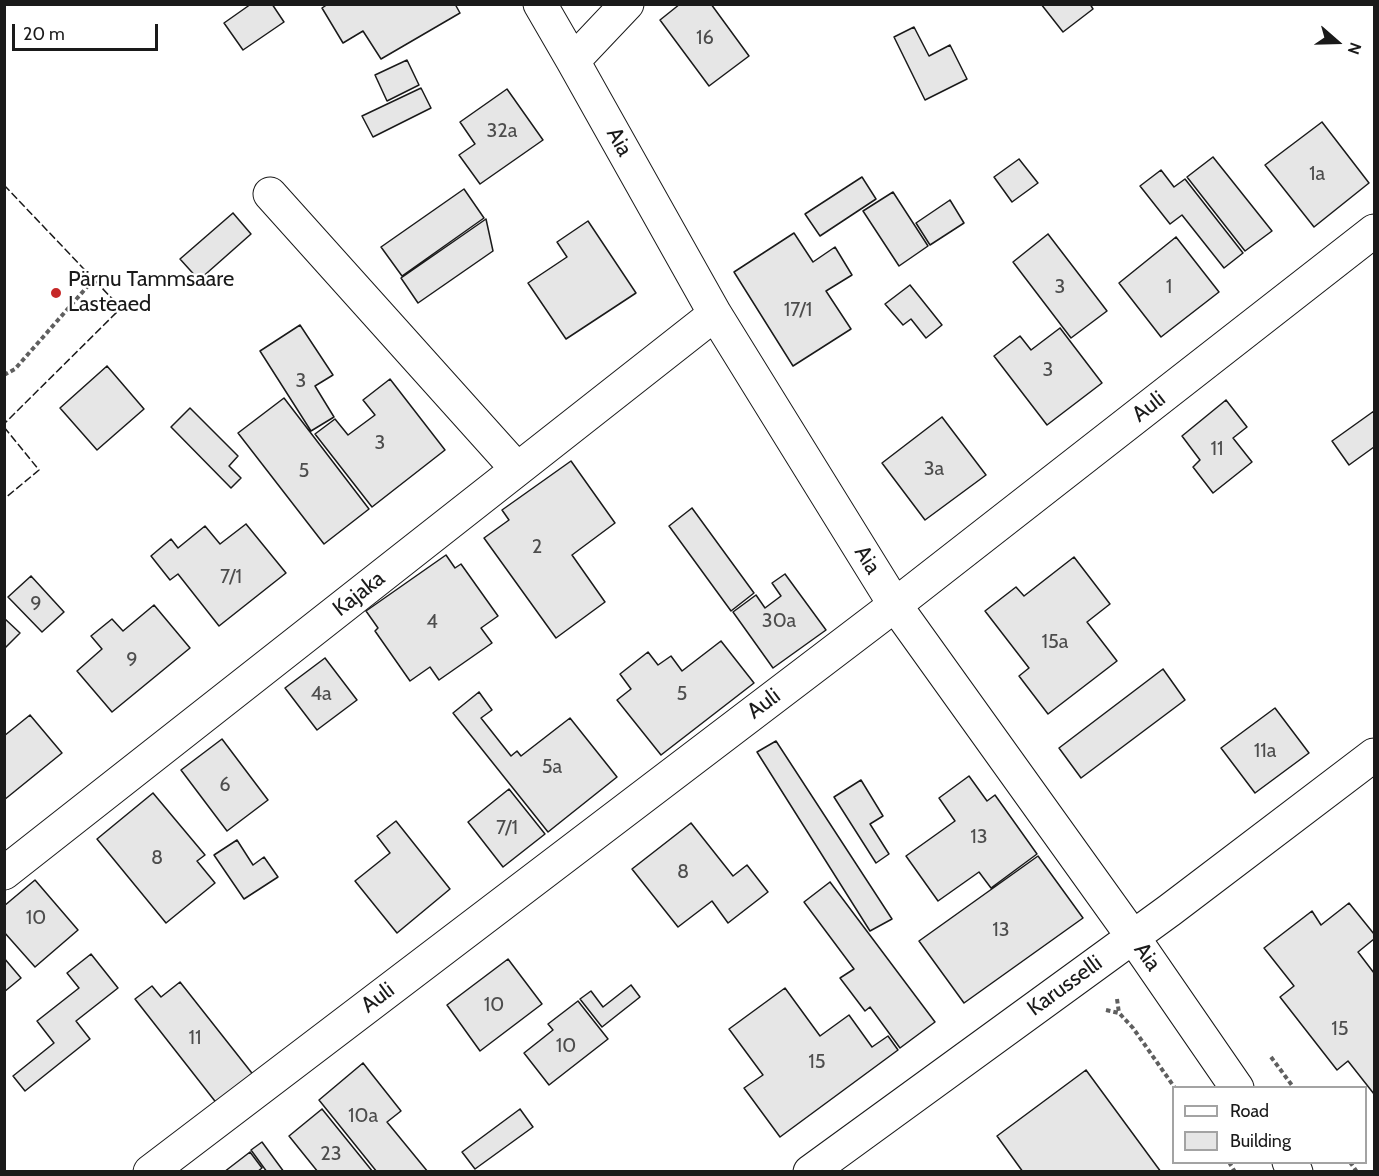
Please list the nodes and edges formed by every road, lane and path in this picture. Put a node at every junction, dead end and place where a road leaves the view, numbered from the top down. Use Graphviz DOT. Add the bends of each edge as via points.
graph roads {
  1 [pos="540,4"];
  2 [pos="627,4"];
  3 [pos="573,62"];
  4 [pos="270,194"];
  5 [pos="1374,231"];
  6 [pos="94,279"];
  7 [pos="715,314"];
  8 [pos="4,375"];
  9 [pos="517,470"];
  10 [pos="895,605"];
  11 [pos="1374,755"];
  12 [pos="4,873"];
  13 [pos="1133,937"];
  14 [pos="1099,1008"];
  15 [pos="1174,1086"];
  16 [pos="1236,1086"];
  17 [pos="150,1172"];
  18 [pos="810,1172"];
  1 -- 3 [label="street, Aia"];
  2 -- 3 [label="street"];
  3 -- 7 [label="street, Aia"];
  4 -- 9 [label="street"];
  5 -- 10 [label="street, Auli"];
  6 -- 8 [label="path" via="15,369"];
  7 -- 9 [label="street, Kajaka"];
  7 -- 10 [label="street, Aia"];
  9 -- 12 [label="street, Kajaka"];
  10 -- 13 [label="street, Aia"];
  10 -- 17 [label="street, Auli"];
  11 -- 13 [label="street, Karusselli"];
  13 -- 16 [label="street, Aia"];
  13 -- 18 [label="street, Karusselli"];
  14 -- 15 [label="path" via="1119,1013"];
}
